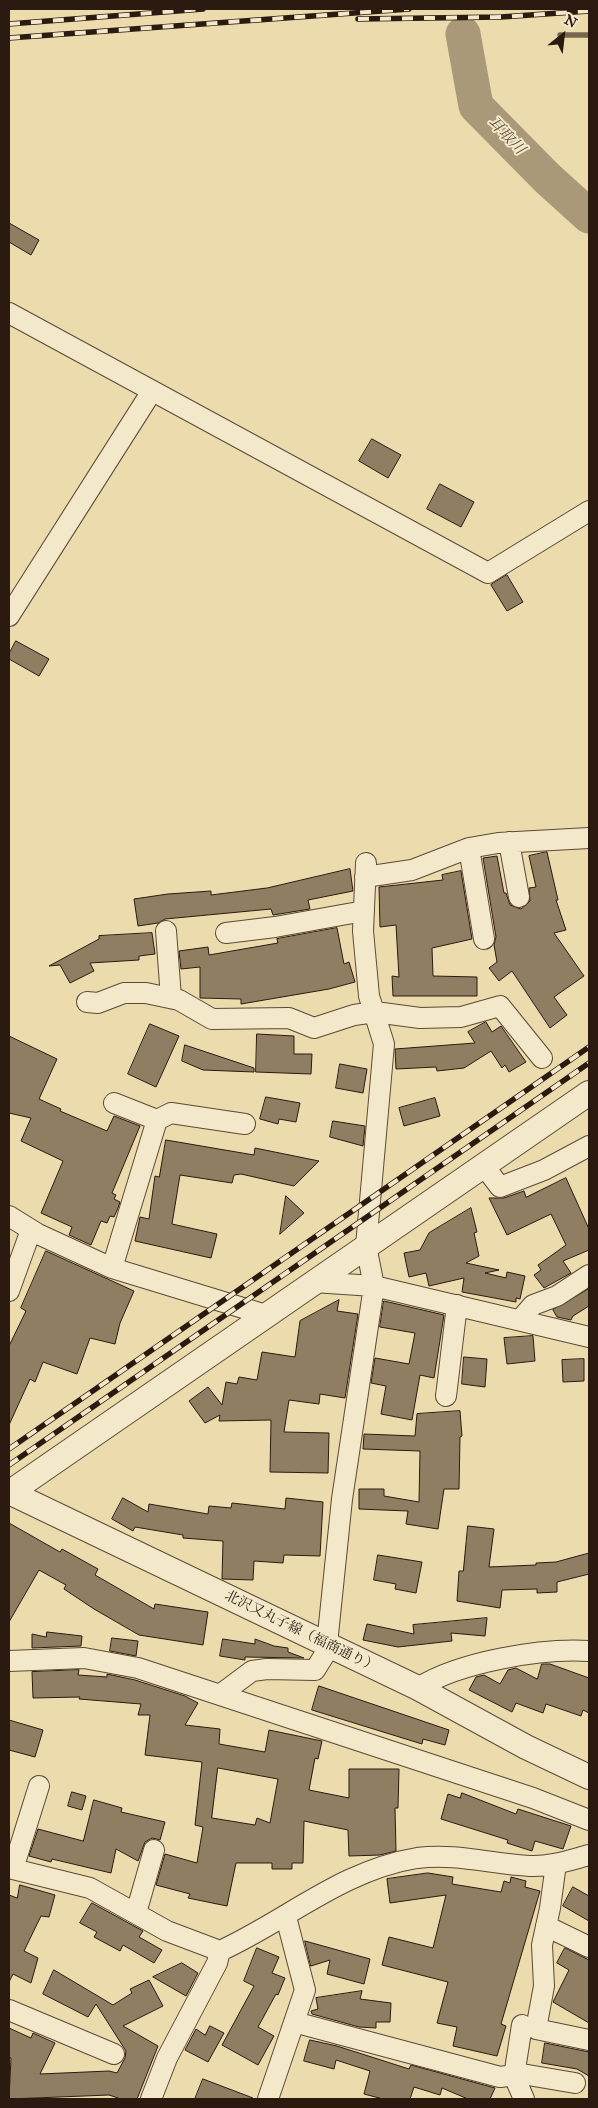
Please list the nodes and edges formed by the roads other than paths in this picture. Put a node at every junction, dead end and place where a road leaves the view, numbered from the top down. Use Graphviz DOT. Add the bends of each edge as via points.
graph roads {
  1 [pos="9,313"];
  2 [pos="152,391"];
  3 [pos="589,511"];
  4 [pos="9,616"];
  5 [pos="589,838"];
  6 [pos="509,842"];
  7 [pos="469,848"];
  8 [pos="520,897"];
  9 [pos="364,911"];
  10 [pos="166,931"];
  11 [pos="226,933"];
  12 [pos="484,939"];
  13 [pos="171,998"];
  14 [pos="87,1002"];
  15 [pos="375,1012"];
  16 [pos="542,1058"];
  17 [pos="589,1093"];
  18 [pos="114,1103"];
  19 [pos="157,1120"];
  20 [pos="245,1124"];
  21 [pos="589,1146"];
  22 [pos="484,1166"];
  23 [pos="9,1216"];
  24 [pos="31,1230"];
  25 [pos="366,1246"];
  26 [pos="112,1268"];
  27 [pos="589,1275"];
  28 [pos="313,1282"];
  29 [pos="374,1286"];
  30 [pos="9,1291"];
  31 [pos="457,1305"];
  32 [pos="266,1315"];
  33 [pos="520,1320"];
  34 [pos="589,1337"];
  35 [pos="446,1396"];
  36 [pos="9,1493"];
  37 [pos="328,1645"];
  38 [pos="589,1651"];
  39 [pos="9,1661"];
  40 [pos="418,1688"];
  41 [pos="222,1694"];
  42 [pos="589,1777"];
  43 [pos="38,1786"];
  44 [pos="589,1820"];
  45 [pos="154,1850"];
  46 [pos="589,1855"];
  47 [pos="556,1864"];
  48 [pos="11,1869"];
  49 [pos="136,1913"];
  50 [pos="286,1916"];
  51 [pos="546,1926"];
  52 [pos="589,1947"];
  53 [pos="220,1951"];
  54 [pos="9,2010"];
  55 [pos="294,2022"];
  56 [pos="522,2025"];
  57 [pos="589,2040"];
  58 [pos="114,2054"];
  59 [pos="514,2076"];
  60 [pos="575,2084"];
  61 [pos="151,2099"];
  62 [pos="268,2099"];
  63 [pos="524,2099"];
  1 -- 2 [label="street"];
  2 -- 3 [label="street" via="488,573"];
  2 -- 4 [label="street"];
  5 -- 6 [label="street"];
  6 -- 7 [label="street"];
  6 -- 8 [label="street"];
  7 -- 9 [label="street" via="412,870 366,870"];
  7 -- 12 [label="street"];
  9 -- 11 [label="street"];
  9 -- 15 [label="street" via="369,996"];
  10 -- 13 [label="street"];
  13 -- 14 [label="street" via="124,993 98,1003"];
  13 -- 15 [label="street" via="212,1019 290,1018 314,1028"];
  15 -- 16 [label="street" via="420,1018 460,1017 500,1006"];
  15 -- 25 [label="street" via="384,1044"];
  17 -- 22 [label="street"];
  18 -- 19 [label="street"];
  19 -- 20 [label="street" via="171,1114"];
  19 -- 26 [label="street"];
  21 -- 22 [label="street" via="544,1170 500,1187"];
  22 -- 25 [label="street"];
  23 -- 24 [label="street"];
  24 -- 26 [label="street"];
  24 -- 30 [label="street"];
  25 -- 28 [label="street"];
  25 -- 29 [label="street"];
  26 -- 32 [label="street"];
  27 -- 33 [label="street" via="557,1296 534,1305"];
  28 -- 29 [label="street"];
  28 -- 32 [label="street"];
  29 -- 31 [label="street"];
  29 -- 37 [label="street" via="342,1499"];
  31 -- 33 [label="street"];
  31 -- 35 [label="street"];
  32 -- 36 [label="street"];
  33 -- 34 [label="street"];
  36 -- 37 [label="street, 北沢又丸子線（福商通り）"];
  37 -- 40 [label="street, 北沢又丸子線（福商通り）"];
  37 -- 41 [label="street" via="315,1670 252,1671"];
  38 -- 40 [label="street" via="504,1657 433,1679"];
  39 -- 41 [label="street" via="84,1658 110,1661"];
  40 -- 42 [label="street, 北沢又丸子線（福商通り）"];
  41 -- 44 [label="street" via="533,1798"];
  43 -- 48 [label="street"];
  45 -- 49 [label="street"];
  46 -- 47 [label="street"];
  47 -- 50 [label="street" via="530,1866 466,1857 418,1858 362,1873 318,1895"];
  47 -- 51 [label="street"];
  48 -- 49 [label="street" via="90,1888"];
  49 -- 53 [label="street" via="174,1934"];
  50 -- 53 [label="street"];
  50 -- 55 [label="street" via="305,1990"];
  51 -- 52 [label="street"];
  51 -- 57 [label="street" via="542,1945 544,1986 536,2029"];
  53 -- 61 [label="street" via="217,1963 166,2058"];
  54 -- 58 [label="street"];
  55 -- 59 [label="street" via="500,2077"];
  55 -- 62 [label="street"];
  56 -- 59 [label="street"];
  59 -- 60 [label="street" via="522,2074"];
  59 -- 63 [label="street"];
}
